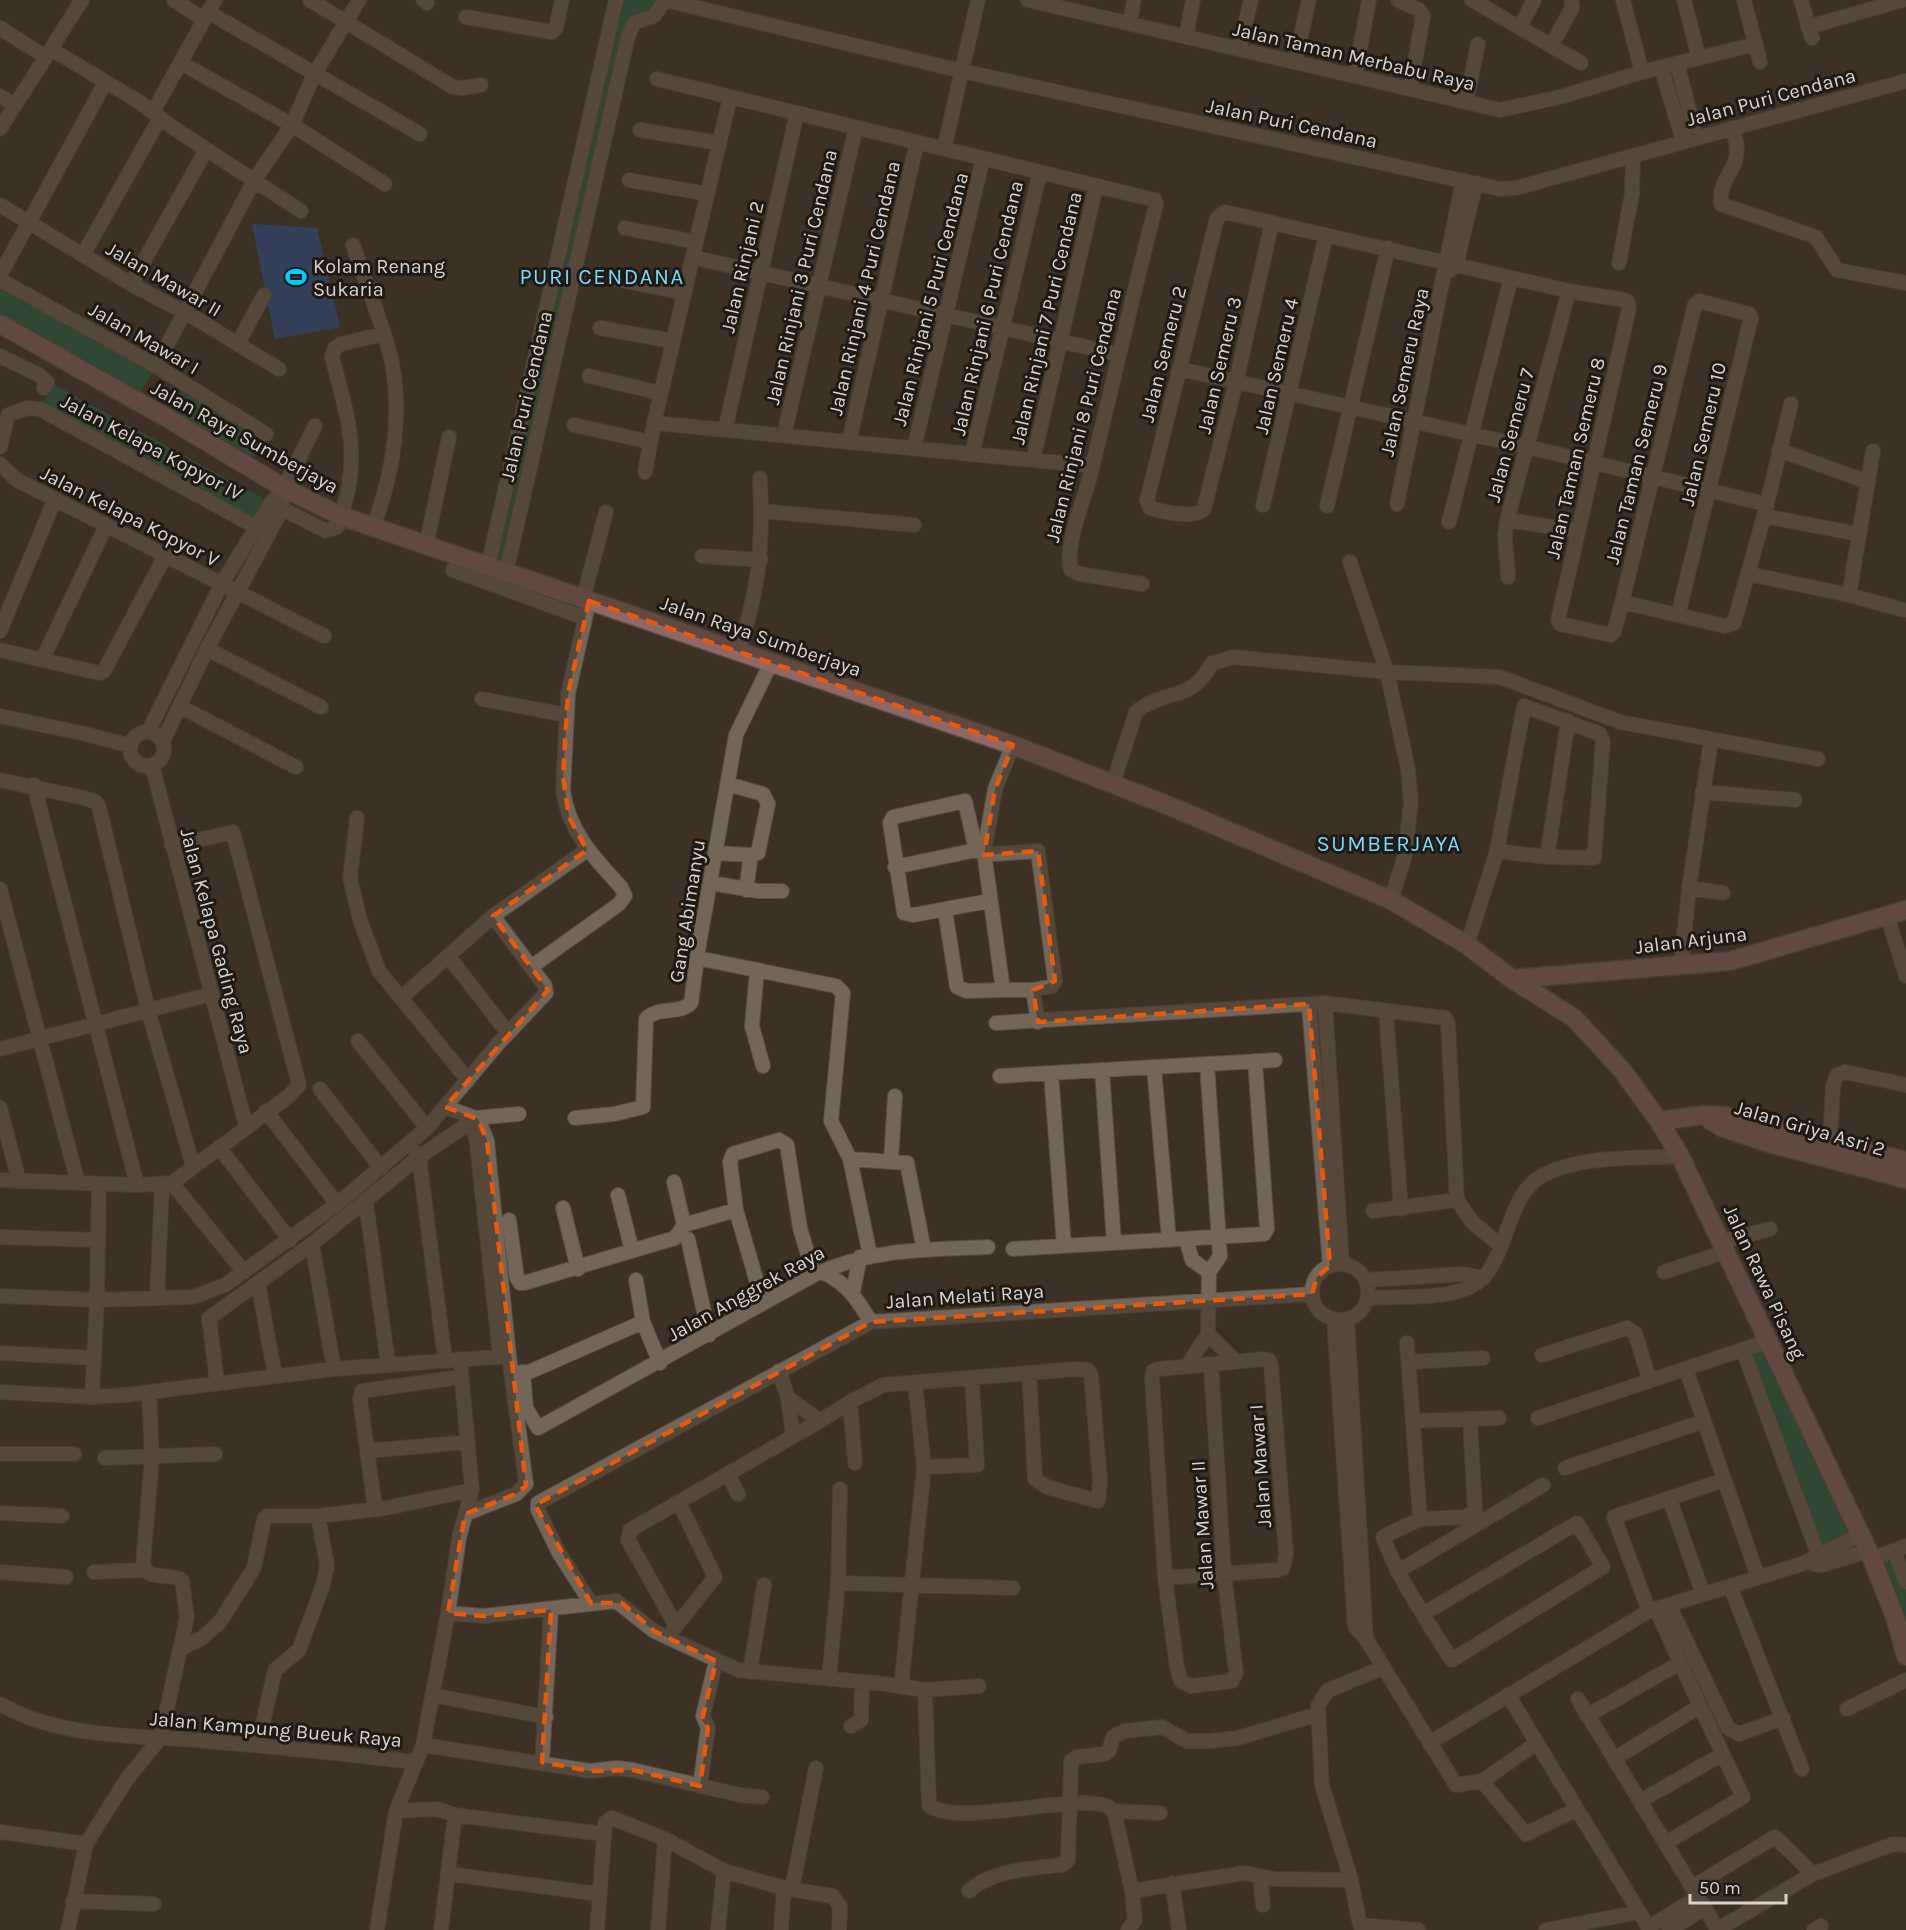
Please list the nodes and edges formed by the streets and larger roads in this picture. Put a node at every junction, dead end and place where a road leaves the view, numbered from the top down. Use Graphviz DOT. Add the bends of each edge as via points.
graph roads {
  1 [pos="64,0"];
  2 [pos="174,0"];
  3 [pos="310,0"];
  4 [pos="358,0"];
  5 [pos="562,0"];
  6 [pos="616,0"];
  7 [pos="665,0"];
  8 [pos="978,0"];
  9 [pos="1028,0"];
  10 [pos="1134,0"];
  11 [pos="1193,0"];
  12 [pos="1251,0"];
  13 [pos="1309,0"];
  14 [pos="1369,0"];
  15 [pos="1472,0"];
  16 [pos="1534,0"];
  17 [pos="1571,0"];
  18 [pos="1623,0"];
  19 [pos="1684,0"];
  20 [pos="1744,0"];
  21 [pos="1801,0"];
  22 [pos="1903,0"];
  23 [pos="1400,1"];
  24 [pos="79,4"];
  25 [pos="1073,5"];
  26 [pos="1864,5"];
  27 [pos="209,10"];
  28 [pos="466,17"];
  29 [pos="346,22"];
  30 [pos="1130,24"];
  31 [pos="1520,27"];
  32 [pos="0,28"];
  33 [pos="1186,37"];
  34 [pos="1478,44"];
  35 [pos="1552,44"];
  36 [pos="1756,44"];
  37 [pos="1239,49"];
  38 [pos="48,53"];
  39 [pos="1699,58"];
  40 [pos="1295,62"];
  41 [pos="1761,62"];
  42 [pos="181,63"];
  43 [pos="1581,63"];
  44 [pos="1670,65"];
  45 [pos="962,70"];
  46 [pos="1642,72"];
  47 [pos="314,75"];
  48 [pos="1355,76"];
  49 [pos="657,79"];
  50 [pos="1906,81"];
  51 [pos="105,83"];
  52 [pos="481,85"];
  53 [pos="1410,89"];
  54 [pos="0,96"];
  55 [pos="730,97"];
  56 [pos="1466,102"];
  57 [pos="15,105"];
  58 [pos="797,113"];
  59 [pos="157,115"];
  60 [pos="292,125"];
  61 [pos="856,127"];
  62 [pos="1732,128"];
  63 [pos="0,129"];
  64 [pos="640,130"];
  65 [pos="420,135"];
  66 [pos="1689,139"];
  67 [pos="917,142"];
  68 [pos="719,143"];
  69 [pos="944,149"];
  70 [pos="206,150"];
  71 [pos="1633,157"];
  72 [pos="983,158"];
  73 [pos="1040,172"];
  74 [pos="255,179"];
  75 [pos="629,180"];
  76 [pos="1470,182"];
  77 [pos="385,184"];
  78 [pos="1096,186"];
  79 [pos="707,194"];
  80 [pos="0,204"];
  81 [pos="301,212"];
  82 [pos="30,222"];
  83 [pos="1272,222"];
  84 [pos="625,228"];
  85 [pos="1326,235"];
  86 [pos="696,242"];
  87 [pos="353,245"];
  88 [pos="1388,248"];
  89 [pos="83,255"];
  90 [pos="692,257"];
  91 [pos="1619,263"];
  92 [pos="1448,267"];
  93 [pos="761,272"];
  94 [pos="0,275"];
  95 [pos="610,278"];
  96 [pos="1511,278"];
  97 [pos="0,280"];
  98 [pos="1906,283"];
  99 [pos="131,284"];
  100 [pos="819,286"];
  101 [pos="1569,291"];
  102 [pos="684,293"];
  103 [pos="264,295"];
  104 [pos="882,300"];
  105 [pos="548,301"];
  106 [pos="1696,301"];
  107 [pos="1628,302"];
  108 [pos="567,305"];
  109 [pos="184,313"];
  110 [pos="946,315"];
  111 [pos="0,324"];
  112 [pos="600,328"];
  113 [pos="1004,328"];
  114 [pos="383,334"];
  115 [pos="673,341"];
  116 [pos="1061,341"];
  117 [pos="238,343"];
  118 [pos="1118,354"];
  119 [pos="0,356"];
  120 [pos="156,366"];
  121 [pos="279,369"];
  122 [pos="1180,369"];
  123 [pos="589,376"];
  124 [pos="1236,382"];
  125 [pos="44,388"];
  126 [pos="660,393"];
  127 [pos="1291,394"];
  128 [pos="1791,404"];
  129 [pos="1350,408"];
  130 [pos="1412,422"];
  131 [pos="654,423"];
  132 [pos="574,425"];
  133 [pos="315,426"];
  134 [pos="725,430"];
  135 [pos="266,434"];
  136 [pos="784,435"];
  137 [pos="1469,435"];
  138 [pos="449,437"];
  139 [pos="515,441"];
  140 [pos="650,442"];
  141 [pos="849,442"];
  142 [pos="535,446"];
  143 [pos="0,447"];
  144 [pos="1528,447"];
  145 [pos="914,448"];
  146 [pos="1779,450"];
  147 [pos="1874,451"];
  148 [pos="972,454"];
  149 [pos="1033,460"];
  150 [pos="1594,463"];
  151 [pos="0,464"];
  152 [pos="1093,466"];
  153 [pos="645,472"];
  154 [pos="1652,476"];
  155 [pos="760,478"];
  156 [pos="1868,482"];
  157 [pos="284,488"];
  158 [pos="1711,489"];
  159 [pos="55,499"];
  160 [pos="1397,504"];
  161 [pos="1263,505"];
  162 [pos="276,506"];
  163 [pos="1327,506"];
  164 [pos="1765,510"];
  165 [pos="606,512"];
  166 [pos="761,512"];
  167 [pos="1199,513"];
  168 [pos="341,516"];
  169 [pos="1507,520"];
  170 [pos="1449,522"];
  171 [pos="914,525"];
  172 [pos="106,526"];
  173 [pos="256,526"];
  174 [pos="373,527"];
  175 [pos="1578,531"];
  176 [pos="269,534"];
  177 [pos="1858,534"];
  178 [pos="426,546"];
  179 [pos="165,556"];
  180 [pos="702,556"];
  181 [pos="761,560"];
  182 [pos="1350,562"];
  183 [pos="488,566"];
  184 [pos="453,570"];
  185 [pos="506,573"];
  186 [pos="1749,574"];
  187 [pos="1508,577"];
  188 [pos="1142,584"];
  189 [pos="221,585"];
  190 [pos="243,594"];
  191 [pos="1849,595"];
  192 [pos="1622,602"];
  193 [pos="586,606"];
  194 [pos="1904,610"];
  195 [pos="1678,615"];
  196 [pos="0,631"];
  197 [pos="1611,635"];
  198 [pos="324,636"];
  199 [pos="207,649"];
  200 [pos="0,650"];
  201 [pos="738,653"];
  202 [pos="42,660"];
  203 [pos="771,663"];
  204 [pos="1387,672"];
  205 [pos="482,699"];
  206 [pos="179,706"];
  207 [pos="321,707"];
  208 [pos="566,715"];
  209 [pos="0,716"];
  210 [pos="1568,721"];
  211 [pos="148,732"];
  212 [pos="1711,740"];
  213 [pos="162,741"];
  214 [pos="1013,745"];
  215 [pos="131,746"];
  216 [pos="1818,759"];
  217 [pos="152,765"];
  218 [pos="296,767"];
  219 [pos="0,780"];
  220 [pos="1113,783"];
  221 [pos="728,784"];
  222 [pos="34,785"];
  223 [pos="1702,792"];
  224 [pos="1795,800"];
  225 [pos="357,818"];
  226 [pos="172,846"];
  227 [pos="587,850"];
  228 [pos="980,851"];
  229 [pos="1497,851"];
  230 [pos="716,853"];
  231 [pos="751,855"];
  232 [pos="1547,857"];
  233 [pos="895,867"];
  234 [pos="711,883"];
  235 [pos="1689,888"];
  236 [pos="0,890"];
  237 [pos="746,890"];
  238 [pos="782,891"];
  239 [pos="1723,893"];
  240 [pos="1391,900"];
  241 [pos="989,901"];
  242 [pos="945,910"];
  243 [pos="1906,910"];
  244 [pos="1887,915"];
  245 [pos="493,916"];
  246 [pos="1467,945"];
  247 [pos="448,956"];
  248 [pos="697,958"];
  249 [pos="1903,961"];
  250 [pos="1681,966"];
  251 [pos="531,967"];
  252 [pos="757,970"];
  253 [pos="1906,976"];
  254 [pos="1512,979"];
  255 [pos="1003,990"];
  256 [pos="1033,990"];
  257 [pos="211,994"];
  258 [pos="401,998"];
  259 [pos="1325,1003"];
  260 [pos="1309,1004"];
  261 [pos="148,1010"];
  262 [pos="1386,1012"];
  263 [pos="1038,1022"];
  264 [pos="996,1023"];
  265 [pos="94,1024"];
  266 [pos="508,1033"];
  267 [pos="40,1039"];
  268 [pos="358,1041"];
  269 [pos="0,1049"];
  270 [pos="1275,1060"];
  271 [pos="1255,1061"];
  272 [pos="1207,1064"];
  273 [pos="763,1066"];
  274 [pos="1154,1067"];
  275 [pos="1102,1070"];
  276 [pos="1051,1073"];
  277 [pos="1000,1076"];
  278 [pos="468,1080"];
  279 [pos="1906,1085"];
  280 [pos="320,1089"];
  281 [pos="895,1096"];
  282 [pos="445,1107"];
  283 [pos="0,1108"];
  284 [pos="266,1111"];
  285 [pos="519,1114"];
  286 [pos="1704,1115"];
  287 [pos="478,1118"];
  288 [pos="575,1118"];
  289 [pos="1659,1121"];
  290 [pos="246,1126"];
  291 [pos="427,1128"];
  292 [pos="410,1143"];
  293 [pos="1830,1144"];
  294 [pos="219,1147"];
  295 [pos="1680,1155"];
  296 [pos="419,1157"];
  297 [pos="850,1159"];
  298 [pos="1861,1160"];
  299 [pos="891,1161"];
  300 [pos="1906,1161"];
  301 [pos="193,1166"];
  302 [pos="381,1168"];
  303 [pos="1906,1179"];
  304 [pos="0,1180"];
  305 [pos="19,1181"];
  306 [pos="674,1182"];
  307 [pos="78,1183"];
  308 [pos="99,1184"];
  309 [pos="167,1184"];
  310 [pos="137,1185"];
  311 [pos="618,1195"];
  312 [pos="1457,1200"];
  313 [pos="366,1202"];
  314 [pos="337,1204"];
  315 [pos="563,1208"];
  316 [pos="1401,1209"];
  317 [pos="736,1210"];
  318 [pos="1373,1211"];
  319 [pos="509,1220"];
  320 [pos="1770,1230"];
  321 [pos="686,1232"];
  322 [pos="0,1237"];
  323 [pos="1221,1238"];
  324 [pos="1186,1239"];
  325 [pos="97,1240"];
  326 [pos="290,1240"];
  327 [pos="1169,1240"];
  328 [pos="1113,1243"];
  329 [pos="312,1245"];
  330 [pos="1500,1245"];
  331 [pos="1064,1246"];
  332 [pos="988,1247"];
  333 [pos="1723,1247"];
  334 [pos="1013,1249"];
  335 [pos="924,1250"];
  336 [pos="632,1251"];
  337 [pos="865,1256"];
  338 [pos="1336,1265"];
  339 [pos="578,1269"];
  340 [pos="244,1272"];
  341 [pos="1209,1272"];
  342 [pos="1665,1272"];
  343 [pos="818,1273"];
  344 [pos="1484,1278"];
  345 [pos="636,1280"];
  346 [pos="1366,1280"];
  347 [pos="258,1283"];
  348 [pos="853,1292"];
  349 [pos="1312,1294"];
  350 [pos="0,1296"];
  351 [pos="157,1298"];
  352 [pos="1368,1298"];
  353 [pos="1208,1299"];
  354 [pos="97,1300"];
  355 [pos="763,1303"];
  356 [pos="1340,1319"];
  357 [pos="643,1322"];
  358 [pos="871,1322"];
  359 [pos="1208,1334"];
  360 [pos="709,1335"];
  361 [pos="1767,1341"];
  362 [pos="1407,1343"];
  363 [pos="1743,1350"];
  364 [pos="0,1353"];
  365 [pos="1542,1355"];
  366 [pos="504,1356"];
  367 [pos="1483,1358"];
  368 [pos="94,1359"];
  369 [pos="460,1359"];
  370 [pos="445,1360"];
  371 [pos="1236,1362"];
  372 [pos="1409,1362"];
  373 [pos="660,1363"];
  374 [pos="388,1364"];
  375 [pos="1211,1364"];
  376 [pos="1187,1366"];
  377 [pos="334,1369"];
  378 [pos="1686,1369"];
  379 [pos="779,1371"];
  380 [pos="517,1373"];
  381 [pos="1029,1373"];
  382 [pos="275,1376"];
  383 [pos="462,1377"];
  384 [pos="972,1380"];
  385 [pos="1650,1381"];
  386 [pos="915,1382"];
  387 [pos="217,1383"];
  388 [pos="0,1392"];
  389 [pos="150,1393"];
  390 [pos="92,1397"];
  391 [pos="788,1398"];
  392 [pos="849,1401"];
  393 [pos="825,1418"];
  394 [pos="1499,1418"];
  395 [pos="1538,1418"];
  396 [pos="1470,1420"];
  397 [pos="1704,1421"];
  398 [pos="1413,1422"];
  399 [pos="793,1436"];
  400 [pos="467,1442"];
  401 [pos="367,1451"];
  402 [pos="0,1454"];
  403 [pos="74,1454"];
  404 [pos="215,1454"];
  405 [pos="105,1458"];
  406 [pos="152,1458"];
  407 [pos="855,1463"];
  408 [pos="924,1467"];
  409 [pos="1565,1468"];
  410 [pos="728,1474"];
  411 [pos="1724,1480"];
  412 [pos="1543,1485"];
  413 [pos="840,1489"];
  414 [pos="472,1490"];
  415 [pos="738,1494"];
  416 [pos="1670,1500"];
  417 [pos="679,1503"];
  418 [pos="375,1509"];
  419 [pos="0,1513"];
  420 [pos="465,1514"];
  421 [pos="62,1516"];
  422 [pos="318,1516"];
  423 [pos="1420,1519"];
  424 [pos="1383,1537"];
  425 [pos="1361,1543"];
  426 [pos="1867,1548"];
  427 [pos="1900,1549"];
  428 [pos="1820,1560"];
  429 [pos="144,1570"];
  430 [pos="0,1572"];
  431 [pos="94,1572"];
  432 [pos="1397,1572"];
  433 [pos="1224,1573"];
  434 [pos="66,1577"];
  435 [pos="1758,1577"];
  436 [pos="1165,1578"];
  437 [pos="1906,1582"];
  438 [pos="838,1583"];
  439 [pos="764,1585"];
  440 [pos="910,1586"];
  441 [pos="1730,1586"];
  442 [pos="1013,1588"];
  443 [pos="1703,1594"];
  444 [pos="591,1603"];
  445 [pos="1658,1608"];
  446 [pos="551,1610"];
  447 [pos="448,1613"];
  448 [pos="1423,1614"];
  449 [pos="675,1624"];
  450 [pos="669,1638"];
  451 [pos="1366,1639"];
  452 [pos="180,1648"];
  453 [pos="1906,1656"];
  454 [pos="716,1661"];
  455 [pos="1680,1663"];
  456 [pos="1382,1668"];
  457 [pos="750,1672"];
  458 [pos="829,1679"];
  459 [pos="1906,1680"];
  460 [pos="862,1682"];
  461 [pos="979,1686"];
  462 [pos="901,1687"];
  463 [pos="925,1690"];
  464 [pos="432,1695"];
  465 [pos="1508,1695"];
  466 [pos="1578,1699"];
  467 [pos="0,1704"];
  468 [pos="1701,1706"];
  469 [pos="1847,1709"];
  470 [pos="1318,1714"];
  471 [pos="1587,1716"];
  472 [pos="546,1717"];
  473 [pos="1783,1718"];
  474 [pos="850,1726"];
  475 [pos="161,1737"];
  476 [pos="1429,1743"];
  477 [pos="1537,1743"];
  478 [pos="258,1745"];
  479 [pos="423,1745"];
  480 [pos="1723,1754"];
  481 [pos="1614,1759"];
  482 [pos="415,1762"];
  483 [pos="542,1762"];
  484 [pos="816,1768"];
  485 [pos="1802,1769"];
  486 [pos="1482,1781"];
  487 [pos="700,1786"];
  488 [pos="762,1797"];
  489 [pos="1640,1801"];
  490 [pos="1072,1804"];
  491 [pos="1577,1809"];
  492 [pos="396,1811"];
  493 [pos="1114,1811"];
  494 [pos="1160,1813"];
  495 [pos="455,1815"];
  496 [pos="0,1832"];
  497 [pos="603,1834"];
  498 [pos="665,1839"];
  499 [pos="1665,1843"];
  500 [pos="86,1844"];
  501 [pos="1906,1845"];
  502 [pos="724,1871"];
  503 [pos="449,1874"];
  504 [pos="1814,1874"];
  505 [pos="1260,1876"];
  506 [pos="1351,1880"];
  507 [pos="1172,1883"];
  508 [pos="788,1889"];
  509 [pos="969,1891"];
  510 [pos="1132,1891"];
  511 [pos="599,1894"];
  512 [pos="1698,1897"];
  513 [pos="73,1901"];
  514 [pos="154,1904"];
  515 [pos="1263,1905"];
  516 [pos="1639,1912"];
  517 [pos="1358,1928"];
  518 [pos="1568,1928"];
  519 [pos="1650,1929"];
  520 [pos="68,1930"];
  521 [pos="377,1930"];
  522 [pos="441,1930"];
  523 [pos="597,1930"];
  524 [pos="658,1930"];
  525 [pos="718,1930"];
  526 [pos="781,1930"];
  527 [pos="839,1930"];
  528 [pos="1128,1930"];
  529 [pos="1179,1930"];
  530 [pos="1418,1930"];
  531 [pos="1546,1930"];
  532 [pos="1669,1930"];
  533 [pos="1718,1930"];
  1 -- 24 [label="street"];
  2 -- 27 [label="street"];
  3 -- 29 [label="street"];
  4 -- 29 [label="street"];
  5 -- 28 [label="street" via="552,32"];
  6 -- 105 [label="street, Jalan Puri Cendana"];
  7 -- 45 [label="street, Jalan Puri Cendana"];
  7 -- 108 [label="street, Jalan Puri Cendana" via="654,16 634,23 628,36"];
  8 -- 45 [label="street"];
  9 -- 25 [label="street, Jalan Taman Merbabu Raya"];
  10 -- 30 [label="street"];
  11 -- 33 [label="street"];
  12 -- 37 [label="street"];
  13 -- 40 [label="street"];
  14 -- 48 [label="street"];
  15 -- 31 [label="street"];
  16 -- 31 [label="street"];
  17 -- 35 [label="street" via="1572,8"];
  18 -- 46 [label="street"];
  19 -- 39 [label="street"];
  20 -- 36 [label="street"];
  21 -- 26 [label="street" via="1810,33"];
  22 -- 26 [label="street"];
  23 -- 53 [label="street" via="1423,16"];
  24 -- 38 [label="street"];
  25 -- 30 [label="street, Jalan Taman Merbabu Raya"];
  27 -- 42 [label="street"];
  27 -- 47 [label="street"];
  29 -- 47 [label="street"];
  29 -- 52 [label="street" via="453,87"];
  30 -- 33 [label="street, Jalan Taman Merbabu Raya"];
  31 -- 35 [label="street"];
  32 -- 38 [label="street"];
  33 -- 37 [label="street, Jalan Taman Merbabu Raya"];
  34 -- 56 [label="street"];
  35 -- 43 [label="street"];
  36 -- 39 [label="street, Jalan Taman Merbabu Raya"];
  36 -- 41 [label="street"];
  37 -- 40 [label="street, Jalan Taman Merbabu Raya"];
  38 -- 51 [label="street"];
  38 -- 57 [label="street"];
  39 -- 44 [label="street, Jalan Taman Merbabu Raya"];
  40 -- 48 [label="street, Jalan Taman Merbabu Raya"];
  42 -- 59 [label="street"];
  42 -- 60 [label="street"];
  44 -- 46 [label="street, Jalan Taman Merbabu Raya"];
  44 -- 66 [label="street"];
  45 -- 69 [label="street"];
  45 -- 76 [label="street, Jalan Puri Cendana"];
  46 -- 56 [label="street, Jalan Taman Merbabu Raya" via="1509,109"];
  47 -- 60 [label="street"];
  47 -- 65 [label="street"];
  48 -- 53 [label="street, Jalan Taman Merbabu Raya"];
  49 -- 55 [label="street"];
  50 -- 62 [label="street, Jalan Puri Cendana"];
  51 -- 59 [label="street"];
  51 -- 82 [label="street"];
  53 -- 56 [label="street, Jalan Taman Merbabu Raya"];
  54 -- 57 [label="street"];
  55 -- 58 [label="street"];
  55 -- 68 [label="street"];
  57 -- 63 [label="street"];
  58 -- 61 [label="street"];
  58 -- 93 [label="street, Jalan Rinjani 2"];
  59 -- 70 [label="street"];
  59 -- 89 [label="street"];
  60 -- 74 [label="street"];
  60 -- 77 [label="street"];
  61 -- 67 [label="street"];
  61 -- 100 [label="street, Jalan Rinjani 3 Puri Cendana"];
  62 -- 66 [label="street, Jalan Puri Cendana"];
  62 -- 98 [label="street" via="1739,154 1722,192 1721,204 1816,237 1837,270"];
  64 -- 68 [label="street"];
  66 -- 71 [label="street, Jalan Puri Cendana"];
  67 -- 69 [label="street"];
  67 -- 104 [label="street, Jalan Rinjani 4 Puri Cendana"];
  68 -- 79 [label="street"];
  69 -- 72 [label="street"];
  70 -- 74 [label="street"];
  70 -- 99 [label="street"];
  71 -- 76 [label="street, Jalan Puri Cendana" via="1510,189"];
  71 -- 91 [label="street" via="1632,194"];
  72 -- 73 [label="street"];
  72 -- 110 [label="street, Jalan Rinjani 5 Puri Cendana"];
  73 -- 78 [label="street"];
  73 -- 113 [label="street, Jalan Rinjani 6 Puri Cendana"];
  74 -- 81 [label="street"];
  74 -- 109 [label="street"];
  75 -- 79 [label="street"];
  76 -- 92 [label="street, Jalan Semeru Raya"];
  78 -- 116 [label="street, Jalan Rinjani 7 Puri Cendana"];
  78 -- 118 [label="street, Jalan Rinjani 8 Puri Cendana" via="1155,200 1156,205"];
  79 -- 86 [label="street"];
  80 -- 82 [label="street, Jalan Mawar II"];
  82 -- 89 [label="street, Jalan Mawar II"];
  82 -- 94 [label="street"];
  83 -- 85 [label="street, Jalan Semeru 2"];
  83 -- 122 [label="street, Jalan Semeru 2" via="1225,212 1218,216"];
  83 -- 124 [label="street, Jalan Semeru 3"];
  84 -- 86 [label="street"];
  85 -- 88 [label="street, Jalan Semeru 2"];
  85 -- 127 [label="street, Jalan Semeru 4"];
  86 -- 90 [label="street"];
  87 -- 114 [label="street"];
  88 -- 92 [label="street, Jalan Semeru 2"];
  88 -- 129 [label="street"];
  89 -- 99 [label="street, Jalan Mawar II"];
  90 -- 93 [label="street"];
  90 -- 102 [label="street"];
  92 -- 96 [label="street, Jalan Semeru 2"];
  92 -- 130 [label="street, Jalan Semeru Raya"];
  93 -- 100 [label="street"];
  93 -- 134 [label="street, Jalan Rinjani 2"];
  95 -- 102 [label="street"];
  96 -- 101 [label="street, Jalan Semeru 2"];
  96 -- 137 [label="street"];
  97 -- 120 [label="street, Jalan Mawar I"];
  99 -- 109 [label="street, Jalan Mawar II"];
  100 -- 104 [label="street"];
  100 -- 136 [label="street, Jalan Rinjani 3 Puri Cendana"];
  101 -- 107 [label="street, Jalan Semeru 2"];
  101 -- 144 [label="street, Jalan Semeru 7"];
  102 -- 115 [label="street"];
  103 -- 117 [label="street"];
  104 -- 110 [label="street"];
  104 -- 141 [label="street, Jalan Rinjani 4 Puri Cendana"];
  105 -- 108 [label="street"];
  105 -- 139 [label="street, Jalan Puri Cendana"];
  106 -- 154 [label="street, Jalan Taman Semeru 9"];
  106 -- 158 [label="street, Jalan Semeru 10" via="1751,316"];
  107 -- 150 [label="street, Jalan Taman Semeru 8"];
  108 -- 142 [label="street, Jalan Puri Cendana"];
  109 -- 117 [label="street, Jalan Mawar II"];
  109 -- 120 [label="street"];
  110 -- 113 [label="street"];
  110 -- 145 [label="street, Jalan Rinjani 5 Puri Cendana"];
  111 -- 157 [label="street, Jalan Raya Sumberjaya"];
  112 -- 115 [label="street"];
  113 -- 116 [label="street"];
  113 -- 148 [label="street, Jalan Rinjani 6 Puri Cendana"];
  114 -- 168 [label="street" via="341,344 332,357 353,442 350,484"];
  114 -- 174 [label="street" via="394,378 396,430"];
  115 -- 126 [label="street"];
  116 -- 118 [label="street"];
  116 -- 149 [label="street, Jalan Rinjani 7 Puri Cendana"];
  117 -- 121 [label="street, Jalan Mawar II"];
  118 -- 152 [label="street, Jalan Rinjani 8 Puri Cendana"];
  119 -- 125 [label="street" via="45,380"];
  120 -- 135 [label="street, Jalan Mawar I"];
  122 -- 124 [label="street"];
  122 -- 167 [label="street, Jalan Semeru 2" via="1148,500 1152,509"];
  123 -- 126 [label="street"];
  124 -- 127 [label="street"];
  124 -- 167 [label="street, Jalan Semeru 3" via="1204,509"];
  126 -- 131 [label="street"];
  127 -- 129 [label="street"];
  127 -- 161 [label="street, Jalan Semeru 4"];
  128 -- 146 [label="street"];
  129 -- 130 [label="street"];
  129 -- 163 [label="street"];
  130 -- 137 [label="street"];
  130 -- 160 [label="street, Jalan Semeru Raya"];
  131 -- 134 [label="street"];
  131 -- 140 [label="street"];
  132 -- 140 [label="street"];
  133 -- 157 [label="street"];
  134 -- 136 [label="street"];
  136 -- 141 [label="street"];
  137 -- 144 [label="street"];
  137 -- 170 [label="street"];
  138 -- 178 [label="street"];
  139 -- 142 [label="street"];
  139 -- 183 [label="street, Jalan Puri Cendana"];
  140 -- 153 [label="street"];
  141 -- 145 [label="street"];
  142 -- 185 [label="street, Jalan Puri Cendana"];
  143 -- 173 [label="street, Jalan Kelapa Kopyor IV" via="5,420 12,411 40,409"];
  144 -- 150 [label="street"];
  144 -- 169 [label="street, Jalan Semeru 7"];
  145 -- 148 [label="street"];
  146 -- 156 [label="street"];
  146 -- 164 [label="street"];
  147 -- 156 [label="street"];
  148 -- 149 [label="street"];
  149 -- 152 [label="street"];
  150 -- 154 [label="street"];
  150 -- 175 [label="street, Jalan Taman Semeru 8"];
  151 -- 159 [label="street, Jalan Kelapa Kopyor V" via="10,476"];
  152 -- 188 [label="street, Jalan Rinjani 8 Puri Cendana" via="1068,552 1071,570"];
  154 -- 158 [label="street"];
  154 -- 192 [label="street, Jalan Taman Semeru 9"];
  155 -- 166 [label="street"];
  156 -- 177 [label="street"];
  157 -- 162 [label="street"];
  157 -- 168 [label="street, Jalan Raya Sumberjaya"];
  158 -- 164 [label="street"];
  158 -- 195 [label="street, Jalan Semeru 10"];
  159 -- 172 [label="street, Jalan Kelapa Kopyor V"];
  159 -- 196 [label="street"];
  162 -- 168 [label="street" via="326,531 334,530"];
  162 -- 173 [label="street"];
  162 -- 176 [label="street"];
  164 -- 177 [label="street"];
  164 -- 186 [label="street"];
  165 -- 193 [label="street"];
  166 -- 171 [label="street"];
  166 -- 181 [label="street"];
  168 -- 174 [label="street, Jalan Raya Sumberjaya"];
  169 -- 175 [label="street, Jalan Semeru 7"];
  169 -- 187 [label="street"];
  172 -- 179 [label="street, Jalan Kelapa Kopyor V"];
  172 -- 202 [label="street"];
  173 -- 176 [label="street, Jalan Kelapa Kopyor IV"];
  173 -- 189 [label="street"];
  174 -- 178 [label="street, Jalan Raya Sumberjaya"];
  175 -- 197 [label="street, Jalan Taman Semeru 8" via="1558,622"];
  176 -- 190 [label="street"];
  177 -- 191 [label="street"];
  178 -- 183 [label="street, Jalan Raya Sumberjaya"];
  179 -- 189 [label="street, Jalan Kelapa Kopyor V"];
  179 -- 202 [label="street" via="104,671"];
  180 -- 181 [label="street"];
  181 -- 201 [label="street" via="754,603"];
  182 -- 204 [label="street"];
  183 -- 185 [label="street, Jalan Raya Sumberjaya"];
  184 -- 193 [label="street"];
  185 -- 193 [label="street, Jalan Raya Sumberjaya"];
  186 -- 191 [label="street"];
  186 -- 195 [label="street" via="1732,625"];
  189 -- 190 [label="street, Jalan Kelapa Kopyor V"];
  189 -- 211 [label="street"];
  190 -- 198 [label="street, Jalan Kelapa Kopyor V"];
  190 -- 199 [label="street"];
  191 -- 194 [label="street"];
  192 -- 195 [label="street"];
  192 -- 197 [label="street, Jalan Taman Semeru 9"];
  193 -- 201 [label="street, Jalan Raya Sumberjaya"];
  193 -- 208 [label="street"];
  199 -- 206 [label="street"];
  199 -- 207 [label="street"];
  200 -- 202 [label="street"];
  201 -- 203 [label="street, Jalan Raya Sumberjaya"];
  203 -- 214 [label="street, Jalan Raya Sumberjaya"];
  203 -- 221 [label="street, Gang Abimanyu" via="736,735"];
  204 -- 212 [label="street" via="1500,677 1620,722"];
  204 -- 220 [label="street" via="1234,657 1220,659 1212,663 1198,685 1136,712"];
  204 -- 240 [label="street" via="1411,801 1405,855"];
  205 -- 208 [label="street"];
  206 -- 213 [label="street"];
  206 -- 218 [label="street"];
  208 -- 227 [label="street" via="566,805"];
  209 -- 215 [label="street"];
  210 -- 229 [label="street" via="1524,706"];
  210 -- 232 [label="street"];
  210 -- 232 [label="street" via="1602,737 1596,854 1590,860"];
  211 -- 213 [label="street"];
  211 -- 215 [label="street" via="136,736"];
  212 -- 216 [label="street"];
  212 -- 223 [label="street"];
  213 -- 217 [label="street" via="164,751"];
  214 -- 220 [label="street, Jalan Raya Sumberjaya"];
  214 -- 228 [label="street" via="995,789"];
  215 -- 217 [label="street" via="136,762"];
  217 -- 226 [label="street, Jalan Kelapa Gading Raya"];
  219 -- 222 [label="street"];
  220 -- 240 [label="street, Jalan Raya Sumberjaya"];
  221 -- 230 [label="street, Gang Abimanyu"];
  221 -- 231 [label="street" via="763,794 768,801 759,850"];
  222 -- 261 [label="street" via="91,800 99,807"];
  222 -- 265 [label="street"];
  223 -- 224 [label="street"];
  223 -- 235 [label="street"];
  225 -- 258 [label="street" via="350,878 360,920 379,971"];
  226 -- 257 [label="street, Jalan Kelapa Gading Raya"];
  226 -- 284 [label="street" via="233,832 298,1084 289,1096"];
  227 -- 245 [label="street"];
  227 -- 251 [label="street" via="625,896"];
  228 -- 233 [label="street"];
  228 -- 233 [label="street" via="965,801 893,817 889,826"];
  228 -- 241 [label="street"];
  228 -- 256 [label="street" via="1038,851 1055,981 1052,986"];
  229 -- 232 [label="street"];
  229 -- 246 [label="street"];
  230 -- 231 [label="street"];
  230 -- 234 [label="street, Gang Abimanyu"];
  231 -- 237 [label="street"];
  233 -- 242 [label="street" via="904,913"];
  234 -- 237 [label="street"];
  234 -- 248 [label="street, Gang Abimanyu"];
  235 -- 239 [label="street"];
  235 -- 250 [label="street"];
  236 -- 267 [label="street"];
  237 -- 238 [label="street"];
  240 -- 246 [label="street, Jalan Raya Sumberjaya"];
  241 -- 242 [label="street"];
  241 -- 255 [label="street"];
  242 -- 255 [label="street" via="957,987 967,991"];
  243 -- 244 [label="street, Jalan Arjuna"];
  244 -- 249 [label="street"];
  244 -- 250 [label="street, Jalan Arjuna" via="1761,954"];
  245 -- 247 [label="street"];
  245 -- 251 [label="street"];
  246 -- 254 [label="street, Jalan Raya Sumberjaya"];
  247 -- 258 [label="street"];
  247 -- 266 [label="street"];
  248 -- 252 [label="street"];
  248 -- 288 [label="street, Gang Abimanyu" via="690,1005 652,1013 646,1019 643,1107"];
  249 -- 253 [label="street"];
  250 -- 254 [label="street, Jalan Arjuna"];
  251 -- 266 [label="street" via="546,993"];
  252 -- 273 [label="street" via="752,1026"];
  252 -- 297 [label="street" via="836,986 843,993 831,1121"];
  254 -- 289 [label="street, Jalan Rawa Pisang" via="1574,1018 1622,1070"];
  255 -- 256 [label="street"];
  256 -- 263 [label="street"];
  257 -- 261 [label="street"];
  257 -- 290 [label="street, Jalan Kelapa Gading Raya"];
  258 -- 278 [label="street"];
  259 -- 260 [label="street"];
  259 -- 262 [label="street"];
  259 -- 338 [label="street"];
  260 -- 263 [label="street"];
  260 -- 338 [label="street"];
  261 -- 265 [label="street"];
  261 -- 301 [label="street"];
  262 -- 312 [label="street" via="1447,1021"];
  262 -- 316 [label="street"];
  263 -- 264 [label="street"];
  265 -- 267 [label="street"];
  265 -- 310 [label="street"];
  266 -- 278 [label="street"];
  267 -- 269 [label="street"];
  267 -- 307 [label="street"];
  268 -- 291 [label="street"];
  270 -- 271 [label="street"];
  271 -- 272 [label="street"];
  271 -- 323 [label="street" via="1267,1229 1264,1234"];
  272 -- 274 [label="street"];
  272 -- 323 [label="street"];
  274 -- 275 [label="street"];
  274 -- 327 [label="street"];
  275 -- 276 [label="street"];
  275 -- 328 [label="street"];
  276 -- 277 [label="street"];
  276 -- 331 [label="street"];
  278 -- 282 [label="street"];
  279 -- 293 [label="street" via="1845,1072 1837,1075"];
  280 -- 302 [label="street"];
  281 -- 299 [label="street"];
  282 -- 287 [label="street"];
  282 -- 291 [label="street"];
  283 -- 305 [label="street"];
  284 -- 290 [label="street"];
  284 -- 314 [label="street"];
  285 -- 287 [label="street"];
  286 -- 289 [label="street, Jalan Griya Asri 2"];
  286 -- 293 [label="street, Jalan Griya Asri 2" via="1729,1117"];
  286 -- 298 [label="street, Jalan Griya Asri 2" via="1721,1127 1769,1143"];
  287 -- 366 [label="street" via="487,1142"];
  289 -- 295 [label="street, Jalan Rawa Pisang"];
  290 -- 294 [label="street"];
  291 -- 292 [label="street"];
  292 -- 296 [label="street"];
  292 -- 302 [label="street"];
  293 -- 298 [label="street, Jalan Griya Asri 2"];
  294 -- 301 [label="street"];
  294 -- 326 [label="street"];
  295 -- 330 [label="street" via="1595,1162 1545,1174 1527,1189"];
  295 -- 333 [label="street, Jalan Rawa Pisang"];
  296 -- 313 [label="street"];
  296 -- 366 [label="street" via="465,1126 471,1126 476,1136"];
  296 -- 370 [label="street"];
  297 -- 299 [label="street"];
  297 -- 337 [label="street"];
  298 -- 300 [label="street, Jalan Griya Asri 2"];
  298 -- 303 [label="street, Jalan Griya Asri 2"];
  299 -- 335 [label="street" via="904,1162 909,1167"];
  301 -- 309 [label="street"];
  302 -- 314 [label="street"];
  304 -- 305 [label="street"];
  305 -- 307 [label="street"];
  306 -- 321 [label="street"];
  307 -- 308 [label="street"];
  308 -- 310 [label="street"];
  308 -- 325 [label="street"];
  309 -- 310 [label="street"];
  309 -- 340 [label="street"];
  309 -- 351 [label="street"];
  311 -- 336 [label="street"];
  312 -- 316 [label="street"];
  312 -- 330 [label="street" via="1472,1222"];
  313 -- 329 [label="street"];
  313 -- 374 [label="street"];
  314 -- 326 [label="street"];
  315 -- 339 [label="street"];
  316 -- 318 [label="street"];
  317 -- 321 [label="street"];
  317 -- 343 [label="street" via="731,1157 750,1148 785,1142 800,1228"];
  317 -- 355 [label="street"];
  319 -- 339 [label="street" via="519,1283"];
  320 -- 333 [label="street"];
  321 -- 336 [label="street"];
  321 -- 360 [label="street"];
  322 -- 325 [label="street"];
  323 -- 324 [label="street"];
  323 -- 341 [label="street" via="1220,1257"];
  324 -- 327 [label="street"];
  324 -- 341 [label="street" via="1192,1260"];
  325 -- 354 [label="street"];
  326 -- 340 [label="street"];
  327 -- 328 [label="street"];
  328 -- 331 [label="street"];
  329 -- 347 [label="street"];
  329 -- 377 [label="street"];
  330 -- 344 [label="street"];
  331 -- 334 [label="street"];
  332 -- 335 [label="street, Jalan Anggrek Raya"];
  333 -- 342 [label="street"];
  333 -- 361 [label="street, Jalan Rawa Pisang"];
  335 -- 337 [label="street, Jalan Anggrek Raya"];
  336 -- 339 [label="street"];
  337 -- 343 [label="street, Jalan Anggrek Raya"];
  337 -- 348 [label="street"];
  338 -- 346 [label="street" via="1356,1268"];
  338 -- 349 [label="street" via="1317,1277"];
  340 -- 351 [label="street" via="193,1297"];
  341 -- 353 [label="street"];
  343 -- 348 [label="street" via="838,1279"];
  343 -- 355 [label="street, Jalan Anggrek Raya"];
  344 -- 346 [label="street" via="1464,1274"];
  344 -- 352 [label="street" via="1458,1292"];
  345 -- 357 [label="street"];
  346 -- 352 [label="street"];
  347 -- 382 [label="street"];
  347 -- 387 [label="street" via="209,1318"];
  348 -- 358 [label="street"];
  349 -- 353 [label="street, Jalan Melati Raya"];
  349 -- 356 [label="street" via="1323,1314"];
  350 -- 354 [label="street"];
  351 -- 354 [label="street"];
  352 -- 356 [label="street" via="1364,1308"];
  353 -- 358 [label="street, Jalan Melati Raya"];
  353 -- 359 [label="street"];
  354 -- 368 [label="street"];
  355 -- 360 [label="street, Jalan Anggrek Raya"];
  356 -- 425 [label="street"];
  356 -- 451 [label="street" via="1353,1621"];
  357 -- 373 [label="street"];
  357 -- 380 [label="street"];
  358 -- 379 [label="street, Jalan Melati Raya"];
  359 -- 371 [label="street"];
  359 -- 376 [label="street"];
  360 -- 373 [label="street, Jalan Anggrek Raya"];
  361 -- 363 [label="street"];
  361 -- 426 [label="street, Jalan Rawa Pisang"];
  362 -- 372 [label="street"];
  363 -- 378 [label="street"];
  363 -- 428 [label="street"];
  364 -- 368 [label="street"];
  365 -- 385 [label="street" via="1627,1328 1635,1333"];
  366 -- 369 [label="street"];
  366 -- 380 [label="street"];
  367 -- 372 [label="street"];
  368 -- 390 [label="street"];
  369 -- 370 [label="street"];
  369 -- 383 [label="street"];
  370 -- 374 [label="street"];
  371 -- 375 [label="street, Jalan Mawar I"];
  371 -- 433 [label="street, Jalan Mawar I" via="1267,1359 1271,1365 1286,1554 1281,1569"];
  372 -- 398 [label="street"];
  373 -- 380 [label="street, Jalan Anggrek Raya" via="538,1428 526,1408"];
  374 -- 377 [label="street"];
  375 -- 376 [label="street, Jalan Mawar I"];
  375 -- 433 [label="street, Jalan Mawar II"];
  376 -- 436 [label="street, Jalan Mawar I" via="1156,1369 1152,1378"];
  377 -- 382 [label="street"];
  378 -- 385 [label="street"];
  378 -- 397 [label="street"];
  379 -- 391 [label="street"];
  379 -- 444 [label="street, Jalan Melati Raya" via="555,1492 537,1507 559,1553"];
  380 -- 420 [label="street" via="526,1484 516,1494"];
  381 -- 381 [label="street" via="1033,1475 1047,1487 1093,1502 1100,1498 1100,1481 1091,1376 1084,1369"];
  381 -- 384 [label="street"];
  382 -- 387 [label="street"];
  383 -- 400 [label="street"];
  383 -- 401 [label="street" via="362,1391"];
  384 -- 386 [label="street"];
  384 -- 408 [label="street" via="977,1465"];
  385 -- 395 [label="street"];
  386 -- 392 [label="street" via="883,1385"];
  386 -- 408 [label="street"];
  387 -- 389 [label="street"];
  388 -- 390 [label="street"];
  389 -- 390 [label="street"];
  389 -- 406 [label="street"];
  391 -- 393 [label="street"];
  391 -- 399 [label="street"];
  392 -- 393 [label="street"];
  392 -- 407 [label="street"];
  393 -- 399 [label="street"];
  394 -- 396 [label="street"];
  396 -- 398 [label="street"];
  396 -- 423 [label="street" via="1475,1510 1466,1517"];
  397 -- 409 [label="street"];
  397 -- 411 [label="street"];
  398 -- 423 [label="street"];
  399 -- 410 [label="street"];
  400 -- 401 [label="street"];
  400 -- 414 [label="street"];
  401 -- 418 [label="street"];
  402 -- 403 [label="street"];
  404 -- 406 [label="street"];
  405 -- 406 [label="street"];
  406 -- 429 [label="street"];
  408 -- 440 [label="street"];
  410 -- 415 [label="street"];
  410 -- 417 [label="street"];
  411 -- 416 [label="street"];
  411 -- 435 [label="street"];
  412 -- 432 [label="street"];
  413 -- 438 [label="street"];
  414 -- 418 [label="street"];
  414 -- 420 [label="street"];
  416 -- 443 [label="street"];
  416 -- 445 [label="street" via="1614,1517"];
  417 -- 449 [label="street" via="714,1578"];
  417 -- 449 [label="street" via="628,1534"];
  418 -- 422 [label="street"];
  419 -- 421 [label="street"];
  420 -- 447 [label="street"];
  422 -- 452 [label="street" via="266,1517 254,1568 220,1622 202,1638"];
  422 -- 478 [label="street" via="327,1565 325,1578 299,1650 275,1670"];
  423 -- 424 [label="street"];
  424 -- 425 [label="street"];
  424 -- 432 [label="street"];
  425 -- 451 [label="street"];
  426 -- 427 [label="street"];
  426 -- 428 [label="street"];
  426 -- 453 [label="street, Jalan Rawa Pisang"];
  427 -- 437 [label="street"];
  428 -- 435 [label="street"];
  429 -- 431 [label="street"];
  429 -- 452 [label="street" via="177,1577 184,1583 188,1611"];
  430 -- 434 [label="street"];
  432 -- 448 [label="street"];
  433 -- 436 [label="street"];
  433 -- 436 [label="street, Jalan Mawar II" via="1236,1673 1232,1681 1191,1686 1181,1681"];
  435 -- 441 [label="street"];
  438 -- 440 [label="street"];
  438 -- 458 [label="street"];
  439 -- 457 [label="street"];
  440 -- 442 [label="street"];
  440 -- 462 [label="street"];
  441 -- 443 [label="street"];
  441 -- 473 [label="street"];
  443 -- 445 [label="street"];
  444 -- 446 [label="street"];
  444 -- 450 [label="street" via="616,1601"];
  445 -- 455 [label="street"];
  445 -- 465 [label="street"];
  445 -- 473 [label="street" via="1728,1728 1739,1734"];
  446 -- 447 [label="street" via="484,1616"];
  446 -- 472 [label="street"];
  447 -- 464 [label="street"];
  448 -- 448 [label="street" via="1577,1523 1604,1567 1454,1660"];
  449 -- 450 [label="street"];
  450 -- 454 [label="street"];
  451 -- 456 [label="street"];
  452 -- 475 [label="street"];
  454 -- 457 [label="street"];
  454 -- 487 [label="street" via="703,1716 708,1728"];
  455 -- 468 [label="street"];
  455 -- 471 [label="street"];
  456 -- 470 [label="street" via="1327,1691"];
  456 -- 476 [label="street"];
  457 -- 458 [label="street"];
  458 -- 460 [label="street"];
  459 -- 469 [label="street"];
  460 -- 462 [label="street"];
  460 -- 474 [label="street" via="861,1720"];
  461 -- 463 [label="street"];
  462 -- 463 [label="street"];
  463 -- 490 [label="street" via="927,1790 929,1805 935,1810 957,1813"];
  464 -- 472 [label="street"];
  464 -- 479 [label="street"];
  465 -- 476 [label="street"];
  465 -- 477 [label="street"];
  466 -- 471 [label="street"];
  467 -- 475 [label="street, Jalan Kampung Bueuk Raya" via="16,1713 72,1728"];
  468 -- 480 [label="street"];
  468 -- 481 [label="street"];
  470 -- 490 [label="street" via="1238,1738 1210,1741 1187,1741 1162,1727 1124,1731 1113,1737 1107,1753 1072,1760"];
  470 -- 506 [label="street" via="1322,1785"];
  471 -- 481 [label="street"];
  472 -- 483 [label="street"];
  473 -- 485 [label="street"];
  475 -- 478 [label="street, Jalan Kampung Bueuk Raya"];
  475 -- 500 [label="street" via="127,1779"];
  476 -- 486 [label="street" via="1456,1785"];
  477 -- 486 [label="street"];
  477 -- 491 [label="street"];
  478 -- 482 [label="street, Jalan Kampung Bueuk Raya"];
  479 -- 482 [label="street"];
  479 -- 483 [label="street"];
  480 -- 489 [label="street"];
  480 -- 499 [label="street" via="1743,1797"];
  481 -- 489 [label="street"];
  482 -- 492 [label="street, Jalan Kampung Bueuk Raya"];
  483 -- 487 [label="street" via="590,1771 633,1770"];
  484 -- 508 [label="street"];
  486 -- 491 [label="street" via="1526,1834"];
  487 -- 488 [label="street"];
  489 -- 499 [label="street"];
  490 -- 493 [label="street" via="1108,1806"];
  490 -- 509 [label="street" via="1068,1860 1062,1865 978,1883"];
  491 -- 516 [label="street"];
  492 -- 495 [label="street" via="437,1809"];
  492 -- 521 [label="street, Jalan Kampung Bueuk Raya"];
  493 -- 494 [label="street"];
  493 -- 510 [label="street"];
  495 -- 497 [label="street"];
  495 -- 503 [label="street"];
  496 -- 500 [label="street"];
  497 -- 498 [label="street" via="605,1823 612,1818"];
  497 -- 511 [label="street"];
  498 -- 502 [label="street"];
  498 -- 524 [label="street"];
  499 -- 512 [label="street"];
  500 -- 513 [label="street"];
  501 -- 504 [label="street" via="1893,1844"];
  502 -- 508 [label="street"];
  502 -- 525 [label="street"];
  503 -- 511 [label="street"];
  503 -- 522 [label="street"];
  504 -- 512 [label="street" via="1775,1837"];
  504 -- 533 [label="street"];
  505 -- 506 [label="street"];
  505 -- 507 [label="street" via="1235,1873"];
  505 -- 515 [label="street"];
  506 -- 517 [label="street"];
  507 -- 510 [label="street"];
  507 -- 529 [label="street"];
  508 -- 526 [label="street"];
  508 -- 527 [label="street" via="833,1896 840,1907"];
  510 -- 528 [label="street" via="1136,1920"];
  511 -- 523 [label="street"];
  512 -- 519 [label="street"];
  512 -- 532 [label="street"];
  512 -- 533 [label="street"];
  513 -- 514 [label="street"];
  513 -- 520 [label="street"];
  516 -- 518 [label="street"];
  516 -- 519 [label="street"];
  517 -- 530 [label="street"];
  518 -- 531 [label="street"];
}
